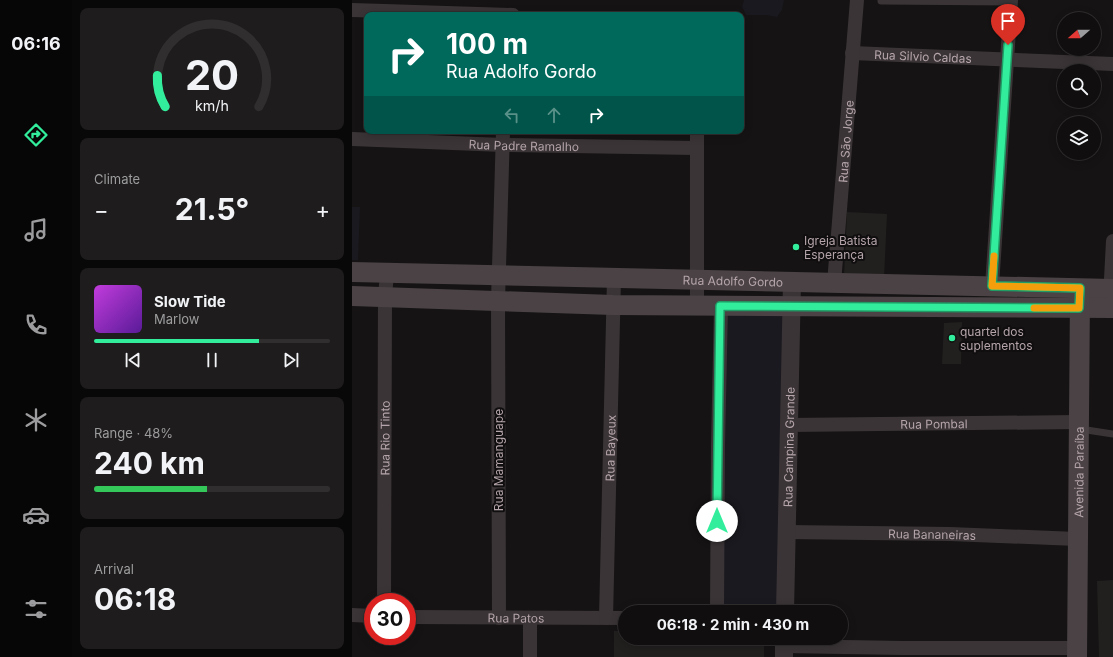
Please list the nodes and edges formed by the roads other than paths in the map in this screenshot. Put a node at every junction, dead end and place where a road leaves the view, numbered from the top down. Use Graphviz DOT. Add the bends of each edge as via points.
graph roads {
  1 [pos="857,0"];
  2 [pos="881,1"];
  3 [pos="1011,1"];
  4 [pos="352,10"];
  5 [pos="413,12"];
  6 [pos="852,53"];
  7 [pos="1007,59"];
  8 [pos="1113,64"];
  9 [pos="697,134"];
  10 [pos="503,138"];
  11 [pos="352,139"];
  12 [pos="696,148"];
  13 [pos="1113,241"];
  14 [pos="352,272"];
  15 [pos="387,273"];
  16 [pos="499,276"];
  17 [pos="614,278"];
  18 [pos="697,280"];
  19 [pos="792,282"];
  20 [pos="834,283"];
  21 [pos="992,286"];
  22 [pos="1080,288"];
  23 [pos="352,296"];
  24 [pos="386,297"];
  25 [pos="1111,298"];
  26 [pos="498,301"];
  27 [pos="613,305"];
  28 [pos="697,306"];
  29 [pos="720,306"];
  30 [pos="792,306"];
  31 [pos="1079,308"];
  32 [pos="789,425"];
  33 [pos="1078,425"];
  34 [pos="1113,434"];
  35 [pos="786,532"];
  36 [pos="1078,539"];
  37 [pos="384,593"];
  38 [pos="717,605"];
  39 [pos="785,605"];
  40 [pos="352,615"];
  41 [pos="364,616"];
  42 [pos="416,617"];
  43 [pos="498,618"];
  44 [pos="530,618"];
  45 [pos="606,618"];
  46 [pos="618,618"];
  47 [pos="784,647"];
  48 [pos="904,652"];
  49 [pos="1077,652"];
  50 [pos="530,657"];
  1 -- 6 [label="street, Rua São Jorge"];
  2 -- 3 [label="lane"];
  3 -- 7 [label="street"];
  4 -- 5 [label="street"];
  6 -- 7 [label="street, Rua Silvio Caldas"];
  6 -- 20 [label="street, Rua São Jorge"];
  7 -- 8 [label="street, Rua Silvio Caldas"];
  7 -- 21 [label="street"];
  9 -- 12 [label="street"];
  10 -- 11 [label="street, Rua Padre Ramalho"];
  10 -- 12 [label="street, Rua Padre Ramalho"];
  10 -- 16 [label="street, Rua Mamanguape"];
  12 -- 18 [label="street"];
  13 -- 25 [label="street"];
  14 -- 15 [label="main road, Rua Adolfo Gordo"];
  15 -- 16 [label="main road, Rua Adolfo Gordo"];
  15 -- 24 [label="street, Rua Rio Tinto"];
  16 -- 17 [label="main road, Rua Adolfo Gordo"];
  16 -- 26 [label="street, Rua Mamanguape"];
  17 -- 18 [label="main road, Rua Adolfo Gordo"];
  17 -- 27 [label="street, Rua Bayeux"];
  18 -- 19 [label="main road, Rua Adolfo Gordo"];
  18 -- 28 [label="street"];
  19 -- 20 [label="main road, Rua Adolfo Gordo"];
  19 -- 30 [label="street, Rua Campina Grande"];
  20 -- 21 [label="main road, Rua Adolfo Gordo"];
  21 -- 22 [label="main road, Rua Adolfo Gordo"];
  22 -- 25 [label="main road, Rua Adolfo Gordo"];
  22 -- 31 [label="main road, Avenida Paraíba"];
  23 -- 24 [label="main road, Rua Adolfo Gordo"];
  24 -- 26 [label="main road, Rua Adolfo Gordo"];
  24 -- 37 [label="street, Rua Rio Tinto"];
  25 -- 31 [label="main road, Rua Adolfo Gordo"];
  26 -- 27 [label="main road, Rua Adolfo Gordo"];
  26 -- 43 [label="street, Rua Mamanguape"];
  27 -- 28 [label="main road, Rua Adolfo Gordo"];
  27 -- 45 [label="street, Rua Bayeux"];
  28 -- 29 [label="main road, Rua Adolfo Gordo"];
  29 -- 30 [label="main road, Rua Adolfo Gordo"];
  29 -- 38 [label="street"];
  30 -- 31 [label="main road, Rua Adolfo Gordo"];
  30 -- 32 [label="street, Rua Campina Grande"];
  31 -- 33 [label="main road, Avenida Paraíba"];
  32 -- 33 [label="street, Rua Pombal"];
  32 -- 35 [label="street, Rua Campina Grande"];
  33 -- 34 [label="lane"];
  33 -- 36 [label="main road, Avenida Paraíba"];
  35 -- 36 [label="street, Rua Bananeiras"];
  35 -- 39 [label="street, Rua Campina Grande"];
  36 -- 49 [label="main road, Avenida Paraíba"];
  40 -- 41 [label="street"];
  42 -- 43 [label="street, Rua Patos"];
  43 -- 44 [label="street, Rua Patos"];
  44 -- 45 [label="street, Rua Patos"];
  44 -- 50 [label="street"];
  45 -- 46 [label="street, Rua Patos"];
  47 -- 48 [label="street"];
  48 -- 49 [label="street"];
}
